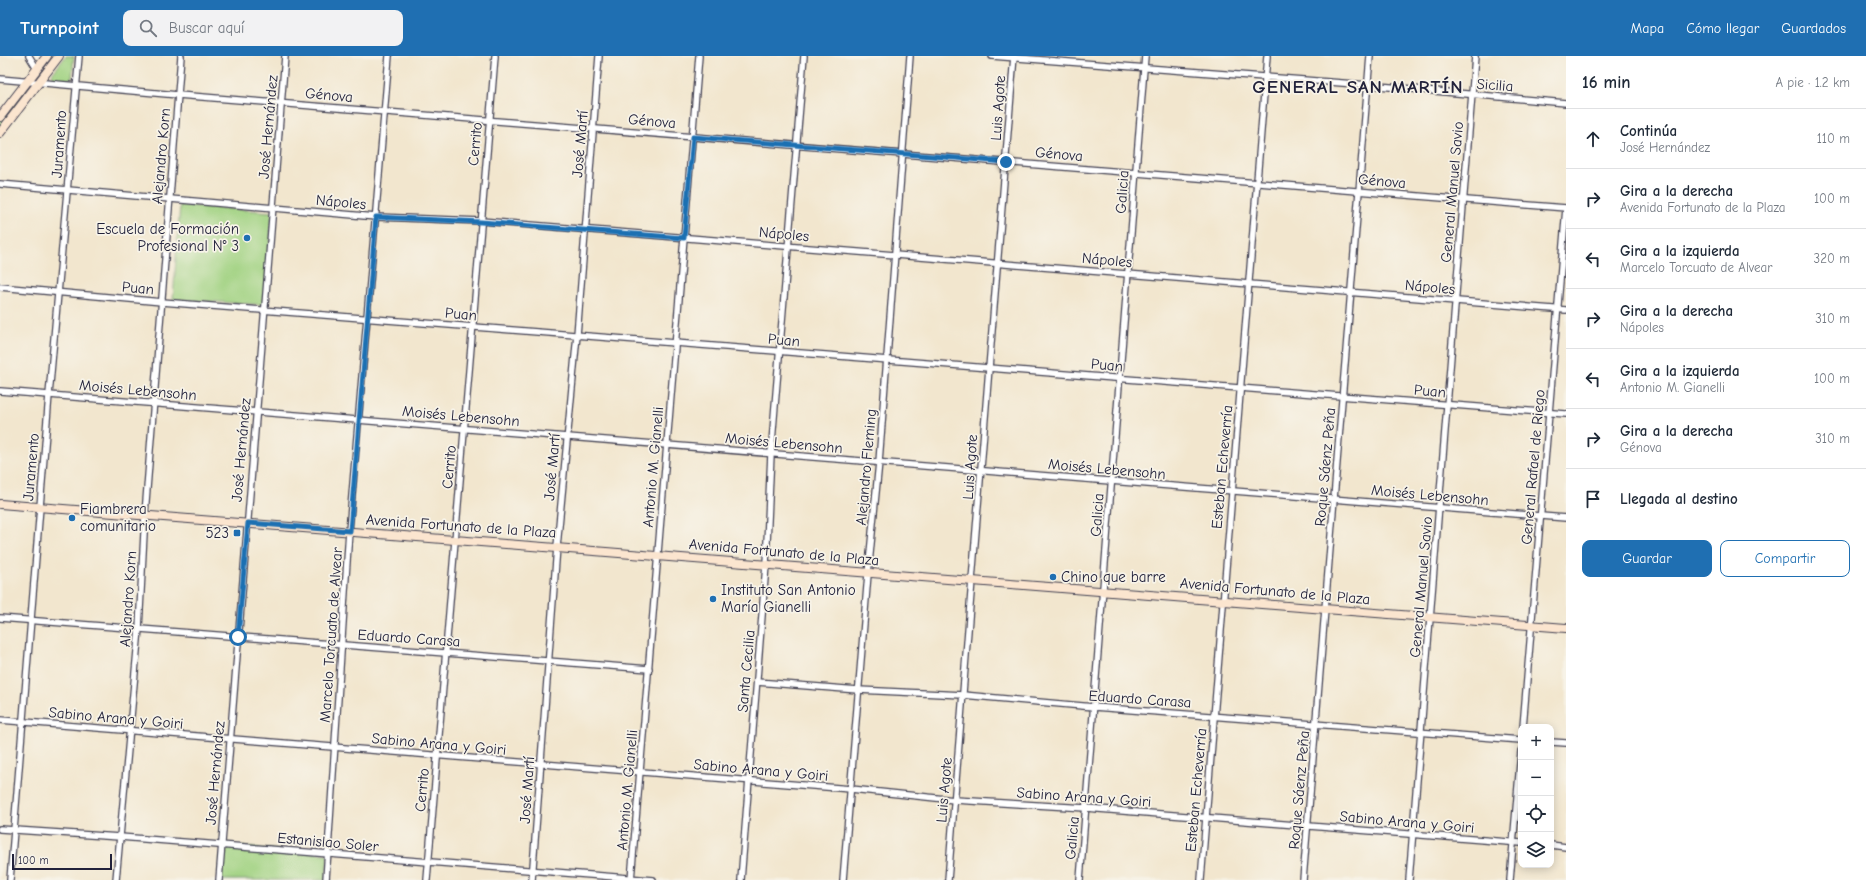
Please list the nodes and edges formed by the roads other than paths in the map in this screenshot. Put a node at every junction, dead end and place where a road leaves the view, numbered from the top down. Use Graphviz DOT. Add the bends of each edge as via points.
graph roads {
  1 [pos="29,56"];
  2 [pos="47,56"];
  3 [pos="59,56"];
  4 [pos="79,56"];
  5 [pos="181,56"];
  6 [pos="285,56"];
  7 [pos="389,56"];
  8 [pos="495,56"];
  9 [pos="599,56"];
  10 [pos="699,56"];
  11 [pos="804,56"];
  12 [pos="910,56"];
  13 [pos="992,56"];
  14 [pos="1145,56"];
  15 [pos="1267,56"];
  16 [pos="1370,56"];
  17 [pos="1475,56"];
  18 [pos="1014,57"];
  19 [pos="1144,68"];
  20 [pos="37,69"];
  21 [pos="1265,78"];
  22 [pos="0,79"];
  23 [pos="28,81"];
  24 [pos="39,82"];
  25 [pos="1368,85"];
  26 [pos="76,86"];
  27 [pos="178,95"];
  28 [pos="1472,96"];
  29 [pos="282,103"];
  30 [pos="1566,103"];
  31 [pos="385,112"];
  32 [pos="0,117"];
  33 [pos="489,120"];
  34 [pos="593,129"];
  35 [pos="0,133"];
  36 [pos="693,137"];
  37 [pos="796,145"];
  38 [pos="903,154"];
  39 [pos="1006,162"];
  40 [pos="1136,173"];
  41 [pos="1257,183"];
  42 [pos="0,184"];
  43 [pos="68,189"];
  44 [pos="1359,191"];
  45 [pos="170,200"];
  46 [pos="1464,200"];
  47 [pos="273,208"];
  48 [pos="1566,208"];
  49 [pos="376,217"];
  50 [pos="481,222"];
  51 [pos="585,230"];
  52 [pos="684,238"];
  53 [pos="788,246"];
  54 [pos="895,255"];
  55 [pos="998,264"];
  56 [pos="1128,274"];
  57 [pos="1249,284"];
  58 [pos="0,287"];
  59 [pos="1351,292"];
  60 [pos="59,293"];
  61 [pos="1456,301"];
  62 [pos="162,302"];
  63 [pos="1558,309"];
  64 [pos="265,310"];
  65 [pos="1566,310"];
  66 [pos="367,319"];
  67 [pos="472,327"];
  68 [pos="577,335"];
  69 [pos="676,343"];
  70 [pos="780,351"];
  71 [pos="887,360"];
  72 [pos="989,368"];
  73 [pos="1120,378"];
  74 [pos="1240,388"];
  75 [pos="0,391"];
  76 [pos="48,395"];
  77 [pos="1342,396"];
  78 [pos="154,403"];
  79 [pos="1447,405"];
  80 [pos="257,412"];
  81 [pos="1549,412"];
  82 [pos="1566,414"];
  83 [pos="359,420"];
  84 [pos="464,429"];
  85 [pos="566,437"];
  86 [pos="667,445"];
  87 [pos="771,454"];
  88 [pos="879,462"];
  89 [pos="981,471"];
  90 [pos="1112,481"];
  91 [pos="1232,491"];
  92 [pos="1334,499"];
  93 [pos="0,504"];
  94 [pos="40,507"];
  95 [pos="1439,508"];
  96 [pos="145,514"];
  97 [pos="1540,516"];
  98 [pos="1566,518"];
  99 [pos="248,523"];
  100 [pos="350,531"];
  101 [pos="455,540"];
  102 [pos="557,547"];
  103 [pos="658,556"];
  104 [pos="766,565"];
  105 [pos="868,574"];
  106 [pos="973,580"];
  107 [pos="1103,592"];
  108 [pos="1223,601"];
  109 [pos="1325,609"];
  110 [pos="0,618"];
  111 [pos="1430,618"];
  112 [pos="31,620"];
  113 [pos="1531,626"];
  114 [pos="1566,628"];
  115 [pos="139,629"];
  116 [pos="238,637"];
  117 [pos="342,645"];
  118 [pos="446,653"];
  119 [pos="549,661"];
  120 [pos="649,669"];
  121 [pos="757,682"];
  122 [pos="858,690"];
  123 [pos="964,695"];
  124 [pos="1094,707"];
  125 [pos="1214,716"];
  126 [pos="0,720"];
  127 [pos="23,722"];
  128 [pos="1316,724"];
  129 [pos="1523,724"];
  130 [pos="129,731"];
  131 [pos="1421,732"];
  132 [pos="230,739"];
  133 [pos="1518,740"];
  134 [pos="1554,742"];
  135 [pos="1566,743"];
  136 [pos="335,748"];
  137 [pos="437,756"];
  138 [pos="1520,760"];
  139 [pos="541,764"];
  140 [pos="640,772"];
  141 [pos="749,781"];
  142 [pos="851,789"];
  143 [pos="955,800"];
  144 [pos="1086,808"];
  145 [pos="1206,818"];
  146 [pos="1308,826"];
  147 [pos="0,829"];
  148 [pos="14,831"];
  149 [pos="1413,835"];
  150 [pos="120,837"];
  151 [pos="1514,842"];
  152 [pos="1518,843"];
  153 [pos="222,845"];
  154 [pos="1554,846"];
  155 [pos="1566,847"];
  156 [pos="328,854"];
  157 [pos="428,862"];
  158 [pos="533,871"];
  159 [pos="631,879"];
  160 [pos="10,880"];
  161 [pos="116,880"];
  162 [pos="219,880"];
  163 [pos="326,880"];
  164 [pos="427,880"];
  165 [pos="532,880"];
  166 [pos="653,880"];
  167 [pos="742,880"];
  168 [pos="843,880"];
  169 [pos="948,880"];
  170 [pos="1080,880"];
  171 [pos="1201,880"];
  172 [pos="1303,880"];
  173 [pos="1409,880"];
  174 [pos="1510,880"];
  1 -- 20 [label="street"];
  2 -- 20 [label="main road"];
  3 -- 24 [label="main road"];
  4 -- 26 [label="street, Juramento"];
  5 -- 27 [label="street, Alejandro Korn"];
  6 -- 29 [label="street, José Hernández"];
  7 -- 31 [label="street, Marcelo Torcuato de Alvear"];
  8 -- 33 [label="street, Cerrito"];
  9 -- 34 [label="street, José Martí"];
  10 -- 36 [label="street, Antonio M. Gianelli"];
  11 -- 37 [label="street, Santa Cecilia"];
  12 -- 38 [label="street, Alejandro Fleming"];
  13 -- 18 [label="street, Sicilia"];
  14 -- 19 [label="street, Galicia"];
  15 -- 21 [label="street, Esteban Echeverría"];
  16 -- 25 [label="street, Roque Sáenz Peña"];
  17 -- 28 [label="street, General Manuel Savio"];
  18 -- 19 [label="street, Sicilia"];
  18 -- 39 [label="street, Luis Agote"];
  19 -- 21 [label="street, Sicilia"];
  19 -- 40 [label="street, Galicia"];
  20 -- 23 [label="main road"];
  21 -- 25 [label="street, Sicilia"];
  21 -- 41 [label="street, Esteban Echeverría"];
  22 -- 23 [label="street, Génova"];
  23 -- 24 [label="street, Génova"];
  23 -- 32 [label="main road"];
  24 -- 26 [label="street, Génova"];
  24 -- 35 [label="main road"];
  25 -- 28 [label="street, Sicilia"];
  25 -- 44 [label="street, Roque Sáenz Peña"];
  26 -- 27 [label="street, Génova"];
  26 -- 43 [label="street, Juramento"];
  27 -- 29 [label="street, Génova"];
  27 -- 45 [label="street, Alejandro Korn"];
  28 -- 30 [label="street, Sicilia"];
  28 -- 46 [label="street, General Manuel Savio"];
  29 -- 31 [label="street, Génova"];
  29 -- 47 [label="street, José Hernández"];
  31 -- 33 [label="street, Génova"];
  31 -- 49 [label="street, Marcelo Torcuato de Alvear"];
  33 -- 34 [label="street, Génova"];
  33 -- 50 [label="street, Cerrito"];
  34 -- 36 [label="street, Génova"];
  34 -- 51 [label="street, José Martí"];
  36 -- 37 [label="street, Génova"];
  36 -- 52 [label="street, Antonio M. Gianelli"];
  37 -- 38 [label="street, Génova"];
  37 -- 53 [label="street, Santa Cecilia"];
  38 -- 39 [label="street, Génova"];
  38 -- 54 [label="street, Alejandro Fleming"];
  39 -- 40 [label="street, Génova"];
  39 -- 55 [label="street, Luis Agote"];
  40 -- 41 [label="street, Génova"];
  40 -- 56 [label="street, Galicia"];
  41 -- 44 [label="street, Génova"];
  41 -- 57 [label="street, Esteban Echeverría"];
  42 -- 43 [label="street, Nápoles"];
  43 -- 45 [label="street, Nápoles"];
  43 -- 60 [label="street, Juramento"];
  44 -- 46 [label="street, Génova"];
  44 -- 59 [label="street, Roque Sáenz Peña"];
  45 -- 47 [label="street, Nápoles"];
  45 -- 62 [label="street, Alejandro Korn"];
  46 -- 48 [label="street, Génova"];
  46 -- 61 [label="street, General Manuel Savio"];
  47 -- 49 [label="street, Nápoles"];
  47 -- 64 [label="street, José Hernández"];
  48 -- 63 [label="street, General Rafael de Riego"];
  49 -- 50 [label="street, Nápoles"];
  49 -- 66 [label="street, Marcelo Torcuato de Alvear"];
  50 -- 51 [label="street, Nápoles"];
  50 -- 67 [label="street, Cerrito"];
  51 -- 52 [label="street, Nápoles"];
  51 -- 68 [label="street, José Martí"];
  52 -- 53 [label="street, Nápoles"];
  52 -- 69 [label="street, Antonio M. Gianelli"];
  53 -- 54 [label="street, Nápoles"];
  53 -- 70 [label="street, Santa Cecilia"];
  54 -- 55 [label="street, Nápoles"];
  54 -- 71 [label="street, Alejandro Fleming"];
  55 -- 56 [label="street, Nápoles"];
  55 -- 72 [label="street, Luis Agote"];
  56 -- 57 [label="street, Nápoles"];
  56 -- 73 [label="street, Galicia"];
  57 -- 59 [label="street, Nápoles"];
  57 -- 74 [label="street, Esteban Echeverría"];
  58 -- 60 [label="street, Puan"];
  59 -- 61 [label="street, Nápoles"];
  59 -- 77 [label="street, Roque Sáenz Peña"];
  60 -- 62 [label="street, Puan"];
  60 -- 76 [label="street, Juramento"];
  61 -- 63 [label="street, Nápoles"];
  61 -- 79 [label="street, General Manuel Savio"];
  62 -- 64 [label="street, Puan"];
  62 -- 78 [label="street, Alejandro Korn"];
  63 -- 65 [label="street, Nápoles"];
  63 -- 81 [label="street, General Rafael de Riego"];
  64 -- 66 [label="street, Puan"];
  64 -- 80 [label="street, José Hernández"];
  66 -- 67 [label="street, Puan"];
  66 -- 83 [label="street, Marcelo Torcuato de Alvear"];
  67 -- 68 [label="street, Puan"];
  67 -- 84 [label="street, Cerrito"];
  68 -- 69 [label="street, Puan"];
  68 -- 85 [label="street, José Martí"];
  69 -- 70 [label="street, Puan"];
  69 -- 86 [label="street, Antonio M. Gianelli"];
  70 -- 71 [label="street, Puan"];
  70 -- 87 [label="street, Santa Cecilia"];
  71 -- 72 [label="street, Puan"];
  71 -- 88 [label="street, Alejandro Fleming"];
  72 -- 73 [label="street, Puan"];
  72 -- 89 [label="street, Luis Agote"];
  73 -- 74 [label="street, Puan"];
  73 -- 90 [label="street, Galicia"];
  74 -- 77 [label="street, Puan"];
  74 -- 91 [label="street, Esteban Echeverría"];
  75 -- 76 [label="street, Moisés Lebensohn"];
  76 -- 78 [label="street, Moisés Lebensohn"];
  76 -- 94 [label="street, Juramento"];
  77 -- 79 [label="street, Puan"];
  77 -- 92 [label="street, Roque Sáenz Peña"];
  78 -- 80 [label="street, Moisés Lebensohn"];
  78 -- 96 [label="street, Alejandro Korn"];
  79 -- 81 [label="street, Puan"];
  79 -- 95 [label="street, General Manuel Savio"];
  80 -- 83 [label="street, Moisés Lebensohn"];
  80 -- 99 [label="street, José Hernández"];
  81 -- 82 [label="street, Puan"];
  81 -- 97 [label="street, General Rafael de Riego"];
  83 -- 84 [label="street, Moisés Lebensohn"];
  83 -- 100 [label="street, Marcelo Torcuato de Alvear"];
  84 -- 85 [label="street, Moisés Lebensohn"];
  84 -- 101 [label="street, Cerrito"];
  85 -- 86 [label="street, Moisés Lebensohn"];
  85 -- 102 [label="street, José Martí"];
  86 -- 87 [label="street, Moisés Lebensohn"];
  86 -- 103 [label="street, Antonio M. Gianelli"];
  87 -- 88 [label="street, Moisés Lebensohn"];
  87 -- 104 [label="street, Santa Cecilia"];
  88 -- 89 [label="street, Moisés Lebensohn"];
  88 -- 105 [label="street, Alejandro Fleming"];
  89 -- 90 [label="street, Moisés Lebensohn"];
  89 -- 106 [label="street, Luis Agote"];
  90 -- 91 [label="street, Moisés Lebensohn"];
  90 -- 107 [label="street, Galicia"];
  91 -- 92 [label="street, Moisés Lebensohn"];
  91 -- 108 [label="street, Esteban Echeverría"];
  92 -- 95 [label="street, Moisés Lebensohn"];
  92 -- 109 [label="street, Roque Sáenz Peña"];
  93 -- 94 [label="main road, Avenida Fortunato de la Plaza"];
  94 -- 96 [label="main road, Avenida Fortunato de la Plaza"];
  94 -- 112 [label="street, Juramento"];
  95 -- 97 [label="street, Moisés Lebensohn"];
  95 -- 111 [label="street, General Manuel Savio"];
  96 -- 99 [label="main road, Avenida Fortunato de la Plaza"];
  96 -- 115 [label="street, Alejandro Korn"];
  97 -- 98 [label="street, Moisés Lebensohn"];
  97 -- 113 [label="street, General Rafael de Riego"];
  99 -- 100 [label="main road, Avenida Fortunato de la Plaza"];
  99 -- 116 [label="street, José Hernández"];
  100 -- 101 [label="main road, Avenida Fortunato de la Plaza"];
  100 -- 117 [label="street, Marcelo Torcuato de Alvear"];
  101 -- 102 [label="main road, Avenida Fortunato de la Plaza"];
  101 -- 118 [label="street, Cerrito"];
  102 -- 103 [label="main road, Avenida Fortunato de la Plaza"];
  102 -- 119 [label="street, José Martí"];
  103 -- 104 [label="main road, Avenida Fortunato de la Plaza"];
  103 -- 120 [label="street, Antonio M. Gianelli"];
  104 -- 105 [label="main road, Avenida Fortunato de la Plaza"];
  104 -- 121 [label="street, Santa Cecilia"];
  105 -- 106 [label="main road, Avenida Fortunato de la Plaza"];
  105 -- 122 [label="street, Alejandro Fleming"];
  106 -- 107 [label="main road, Avenida Fortunato de la Plaza"];
  106 -- 123 [label="street, Luis Agote"];
  107 -- 108 [label="main road, Avenida Fortunato de la Plaza"];
  107 -- 124 [label="street, Galicia"];
  108 -- 109 [label="main road, Avenida Fortunato de la Plaza"];
  108 -- 125 [label="street, Esteban Echeverría"];
  109 -- 111 [label="main road, Avenida Fortunato de la Plaza"];
  109 -- 128 [label="street, Roque Sáenz Peña"];
  110 -- 112 [label="street, Eduardo Carasa"];
  111 -- 113 [label="main road, Avenida Fortunato de la Plaza"];
  111 -- 131 [label="street, General Manuel Savio"];
  112 -- 115 [label="street, Eduardo Carasa"];
  112 -- 127 [label="street, Juramento"];
  113 -- 114 [label="main road, Avenida Fortunato de la Plaza"];
  113 -- 129 [label="street, General Rafael de Riego"];
  115 -- 116 [label="street, Eduardo Carasa"];
  115 -- 130 [label="street, Alejandro Korn"];
  116 -- 117 [label="street, Eduardo Carasa"];
  116 -- 132 [label="street, José Hernández"];
  117 -- 118 [label="street, Eduardo Carasa"];
  117 -- 136 [label="street, Marcelo Torcuato de Alvear"];
  118 -- 119 [label="street, Eduardo Carasa"];
  118 -- 137 [label="street, Cerrito"];
  119 -- 120 [label="street, Eduardo Carasa"];
  119 -- 139 [label="street, José Martí"];
  120 -- 140 [label="street, Antonio M. Gianelli"];
  121 -- 122 [label="street, Eduardo Carasa"];
  121 -- 141 [label="street, Santa Cecilia"];
  122 -- 123 [label="street, Eduardo Carasa"];
  122 -- 142 [label="street, Alejandro Fleming"];
  123 -- 124 [label="street, Eduardo Carasa"];
  123 -- 143 [label="street, Luis Agote"];
  124 -- 125 [label="street, Eduardo Carasa"];
  124 -- 144 [label="street, Galicia"];
  125 -- 128 [label="street, Eduardo Carasa"];
  125 -- 145 [label="street, Esteban Echeverría"];
  126 -- 127 [label="street, Sabino Arana y Goiri"];
  127 -- 130 [label="street, Sabino Arana y Goiri"];
  127 -- 148 [label="street, Juramento"];
  128 -- 131 [label="street, Eduardo Carasa"];
  128 -- 146 [label="street, Roque Sáenz Peña"];
  130 -- 132 [label="street, Sabino Arana y Goiri"];
  130 -- 150 [label="street, Alejandro Korn"];
  131 -- 133 [label="street, Eduardo Carasa"];
  131 -- 149 [label="street, General Manuel Savio"];
  132 -- 136 [label="street, Sabino Arana y Goiri"];
  132 -- 153 [label="street, José Hernández"];
  134 -- 135 [label="street"];
  136 -- 137 [label="street, Sabino Arana y Goiri"];
  136 -- 156 [label="street, Marcelo Torcuato de Alvear"];
  137 -- 139 [label="street, Sabino Arana y Goiri"];
  137 -- 157 [label="street, Cerrito"];
  138 -- 151 [label="street"];
  139 -- 140 [label="street, Sabino Arana y Goiri"];
  139 -- 158 [label="street, José Martí"];
  140 -- 141 [label="street, Sabino Arana y Goiri"];
  140 -- 159 [label="street, Antonio M. Gianelli"];
  141 -- 142 [label="street, Sabino Arana y Goiri"];
  141 -- 167 [label="street, Santa Cecilia"];
  142 -- 143 [label="street, Sabino Arana y Goiri"];
  142 -- 168 [label="street, Alejandro Fleming"];
  143 -- 144 [label="street, Sabino Arana y Goiri"];
  143 -- 169 [label="street, Luis Agote"];
  144 -- 145 [label="street, Sabino Arana y Goiri"];
  144 -- 170 [label="street, Galicia"];
  145 -- 146 [label="street, Sabino Arana y Goiri"];
  145 -- 171 [label="street, Esteban Echeverría"];
  146 -- 149 [label="street, Sabino Arana y Goiri"];
  146 -- 172 [label="street, Roque Sáenz Peña"];
  147 -- 148 [label="street, Estanislao Soler"];
  148 -- 150 [label="street, Estanislao Soler"];
  148 -- 160 [label="street, Juramento"];
  149 -- 151 [label="street, Sabino Arana y Goiri"];
  149 -- 173 [label="street, General Manuel Savio"];
  150 -- 153 [label="street, Estanislao Soler"];
  150 -- 161 [label="street, Alejandro Korn"];
  151 -- 152 [label="street, Sabino Arana y Goiri"];
  151 -- 174 [label="street"];
  153 -- 156 [label="street, Estanislao Soler"];
  153 -- 162 [label="street, José Hernández"];
  154 -- 155 [label="street"];
  156 -- 157 [label="street, Estanislao Soler"];
  156 -- 163 [label="street, Marcelo Torcuato de Alvear"];
  157 -- 158 [label="street, Estanislao Soler"];
  157 -- 164 [label="street, Cerrito"];
  158 -- 159 [label="street, Estanislao Soler"];
  158 -- 165 [label="street, José Martí"];
  159 -- 166 [label="street, Estanislao Soler"];
}
